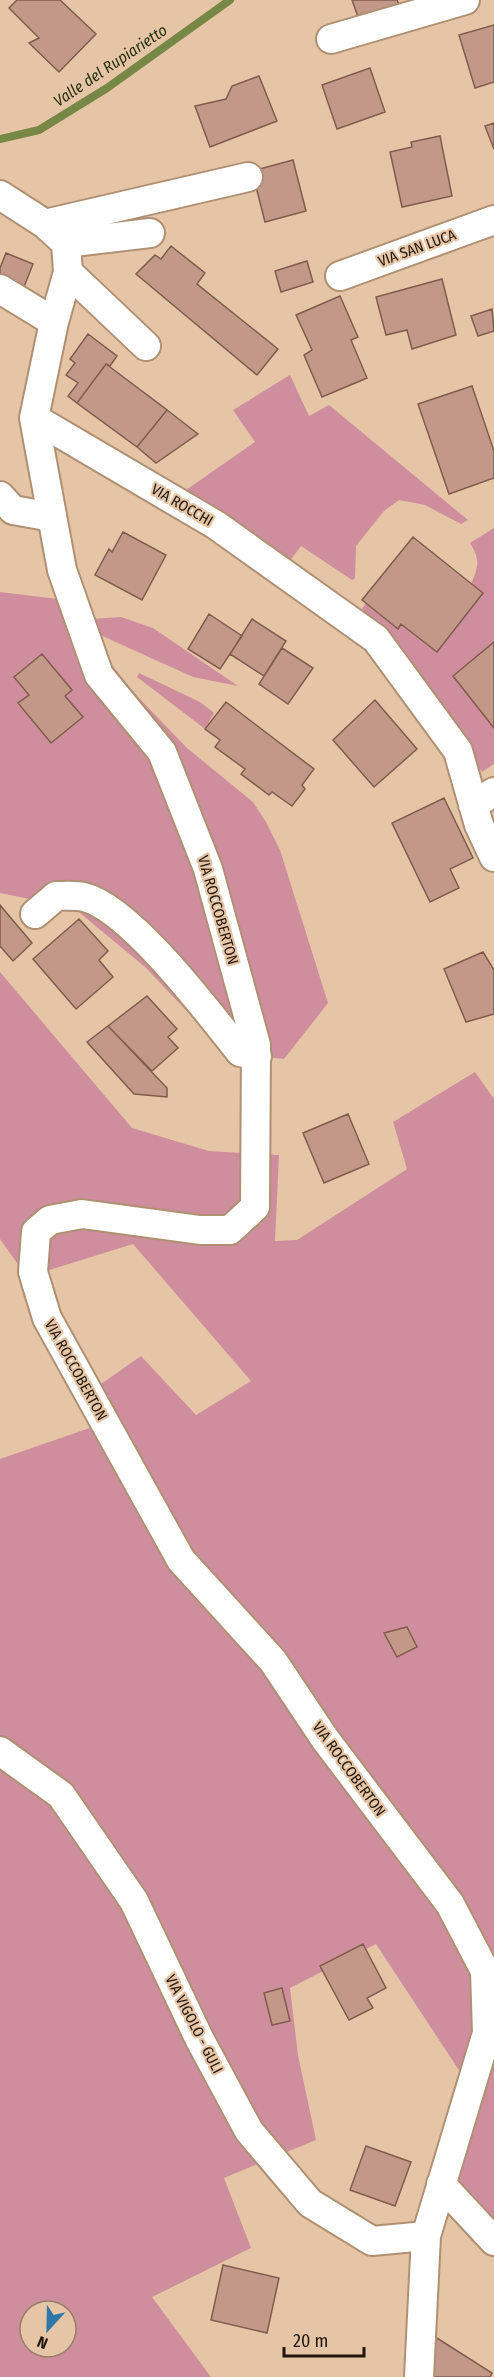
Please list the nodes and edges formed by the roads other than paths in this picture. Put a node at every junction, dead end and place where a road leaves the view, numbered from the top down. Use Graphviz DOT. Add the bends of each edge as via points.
graph roads {
  1 [pos="465,0"];
  2 [pos="331,39"];
  3 [pos="248,177"];
  4 [pos="0,195"];
  5 [pos="494,220"];
  6 [pos="45,224"];
  7 [pos="150,232"];
  8 [pos="66,243"];
  9 [pos="68,272"];
  10 [pos="340,276"];
  11 [pos="0,289"];
  12 [pos="54,322"];
  13 [pos="146,346"];
  14 [pos="34,418"];
  15 [pos="0,496"];
  16 [pos="52,517"];
  17 [pos="484,799"];
  18 [pos="494,857"];
  19 [pos="35,914"];
  20 [pos="257,1056"];
  21 [pos="0,1751"];
  22 [pos="441,2184"];
  23 [pos="426,2236"];
  24 [pos="494,2241"];
  25 [pos="419,2377"];
  1 -- 2 [label="street"];
  3 -- 6 [label="street"];
  4 -- 6 [label="street"];
  5 -- 10 [label="street, VIA SAN LUCA"];
  6 -- 8 [label="street"];
  7 -- 8 [label="street"];
  8 -- 9 [label="street"];
  9 -- 12 [label="street"];
  9 -- 13 [label="street"];
  11 -- 12 [label="street"];
  12 -- 14 [label="street"];
  14 -- 16 [label="street, VIA ROCCOBERTON"];
  14 -- 17 [label="street, VIA ROCCHI" via="216,525 376,639 458,751"];
  15 -- 16 [label="street" via="13,510"];
  16 -- 20 [label="street, VIA ROCCOBERTON" via="62,570 99,675 162,752 208,869"];
  17 -- 18 [label="street, VIA ROCCHI"];
  19 -- 20 [label="street" via="56,896 85,897 113,913 160,955 240,1052"];
  20 -- 22 [label="street, VIA ROCCOBERTON" via="255,1207 230,1230 200,1230 82,1214 50,1220 36,1232 33,1272 46,1318 181,1560 273,1661 325,1739 450,1904 485,1971 487,2033"];
  21 -- 23 [label="street, VIA VIGOLO - GULI" via="61,1795 134,1901 199,2038 249,2131 310,2203 372,2241"];
  22 -- 23 [label="street, VIA ROCCOBERTON"];
  22 -- 24 [label="street"];
  23 -- 25 [label="street, VIA ROCCOBERTON"];
}
